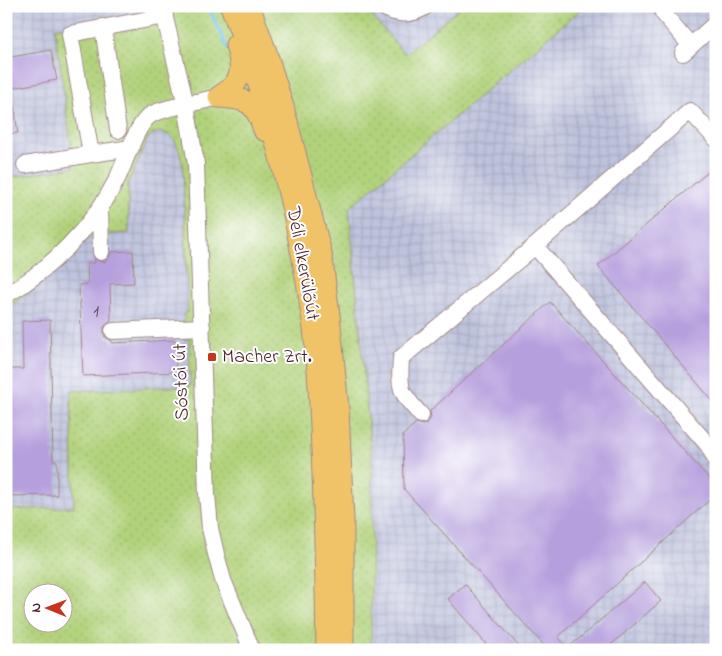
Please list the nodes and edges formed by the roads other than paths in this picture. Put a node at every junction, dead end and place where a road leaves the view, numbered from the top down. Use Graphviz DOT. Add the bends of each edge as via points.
graph roads {
  1 [pos="230,6"];
  2 [pos="249,6"];
  3 [pos="382,6"];
  4 [pos="426,6"];
  5 [pos="163,11"];
  6 [pos="663,13"];
  7 [pos="716,24"];
  8 [pos="103,28"];
  9 [pos="219,97"];
  10 [pos="186,105"];
  11 [pos="118,130"];
  12 [pos="716,139"];
  13 [pos="131,148"];
  14 [pos="91,154"];
  15 [pos="25,165"];
  16 [pos="285,171"];
  17 [pos="100,208"];
  18 [pos="535,246"];
  19 [pos="101,252"];
  20 [pos="6,295"];
  21 [pos="202,327"];
  22 [pos="113,331"];
  23 [pos="421,415"];
  24 [pos="712,441"];
  25 [pos="716,460"];
  26 [pos="344,643"];
  27 [pos="252,650"];
  28 [pos="327,650"];
  1 -- 9 [label="main road" via="230,25 242,62 236,83"];
  1 -- 16 [label="main road, Déli elkerülőút" via="265,100"];
  2 -- 26 [label="main road, Déli elkerülőút" via="283,107 321,254 338,409"];
  3 -- 4 [label="street" via="392,12 407,14"];
  5 -- 8 [label="street"];
  5 -- 10 [label="street, Sóstói út"];
  6 -- 7 [label="street" via="687,49"];
  8 -- 11 [label="street"];
  8 -- 14 [label="street" via="70,34"];
  9 -- 10 [label="street"];
  9 -- 16 [label="main road" via="241,100 255,108 271,154"];
  10 -- 13 [label="street" via="151,115 138,131"];
  10 -- 21 [label="street, Sóstói út" via="196,164"];
  12 -- 18 [label="street" via="690,111"];
  13 -- 14 [label="street"];
  13 -- 17 [label="street"];
  14 -- 15 [label="street"];
  16 -- 28 [label="main road, Déli elkerülőút" via="306,275 320,386"];
  17 -- 19 [label="street"];
  17 -- 20 [label="street" via="54,260"];
  18 -- 23 [label="street" via="401,358 400,381 404,397"];
  18 -- 24 [label="street"];
  21 -- 22 [label="street"];
  21 -- 27 [label="street, Sóstói út" via="210,528 223,580"];
  24 -- 25 [label="street"];
}
